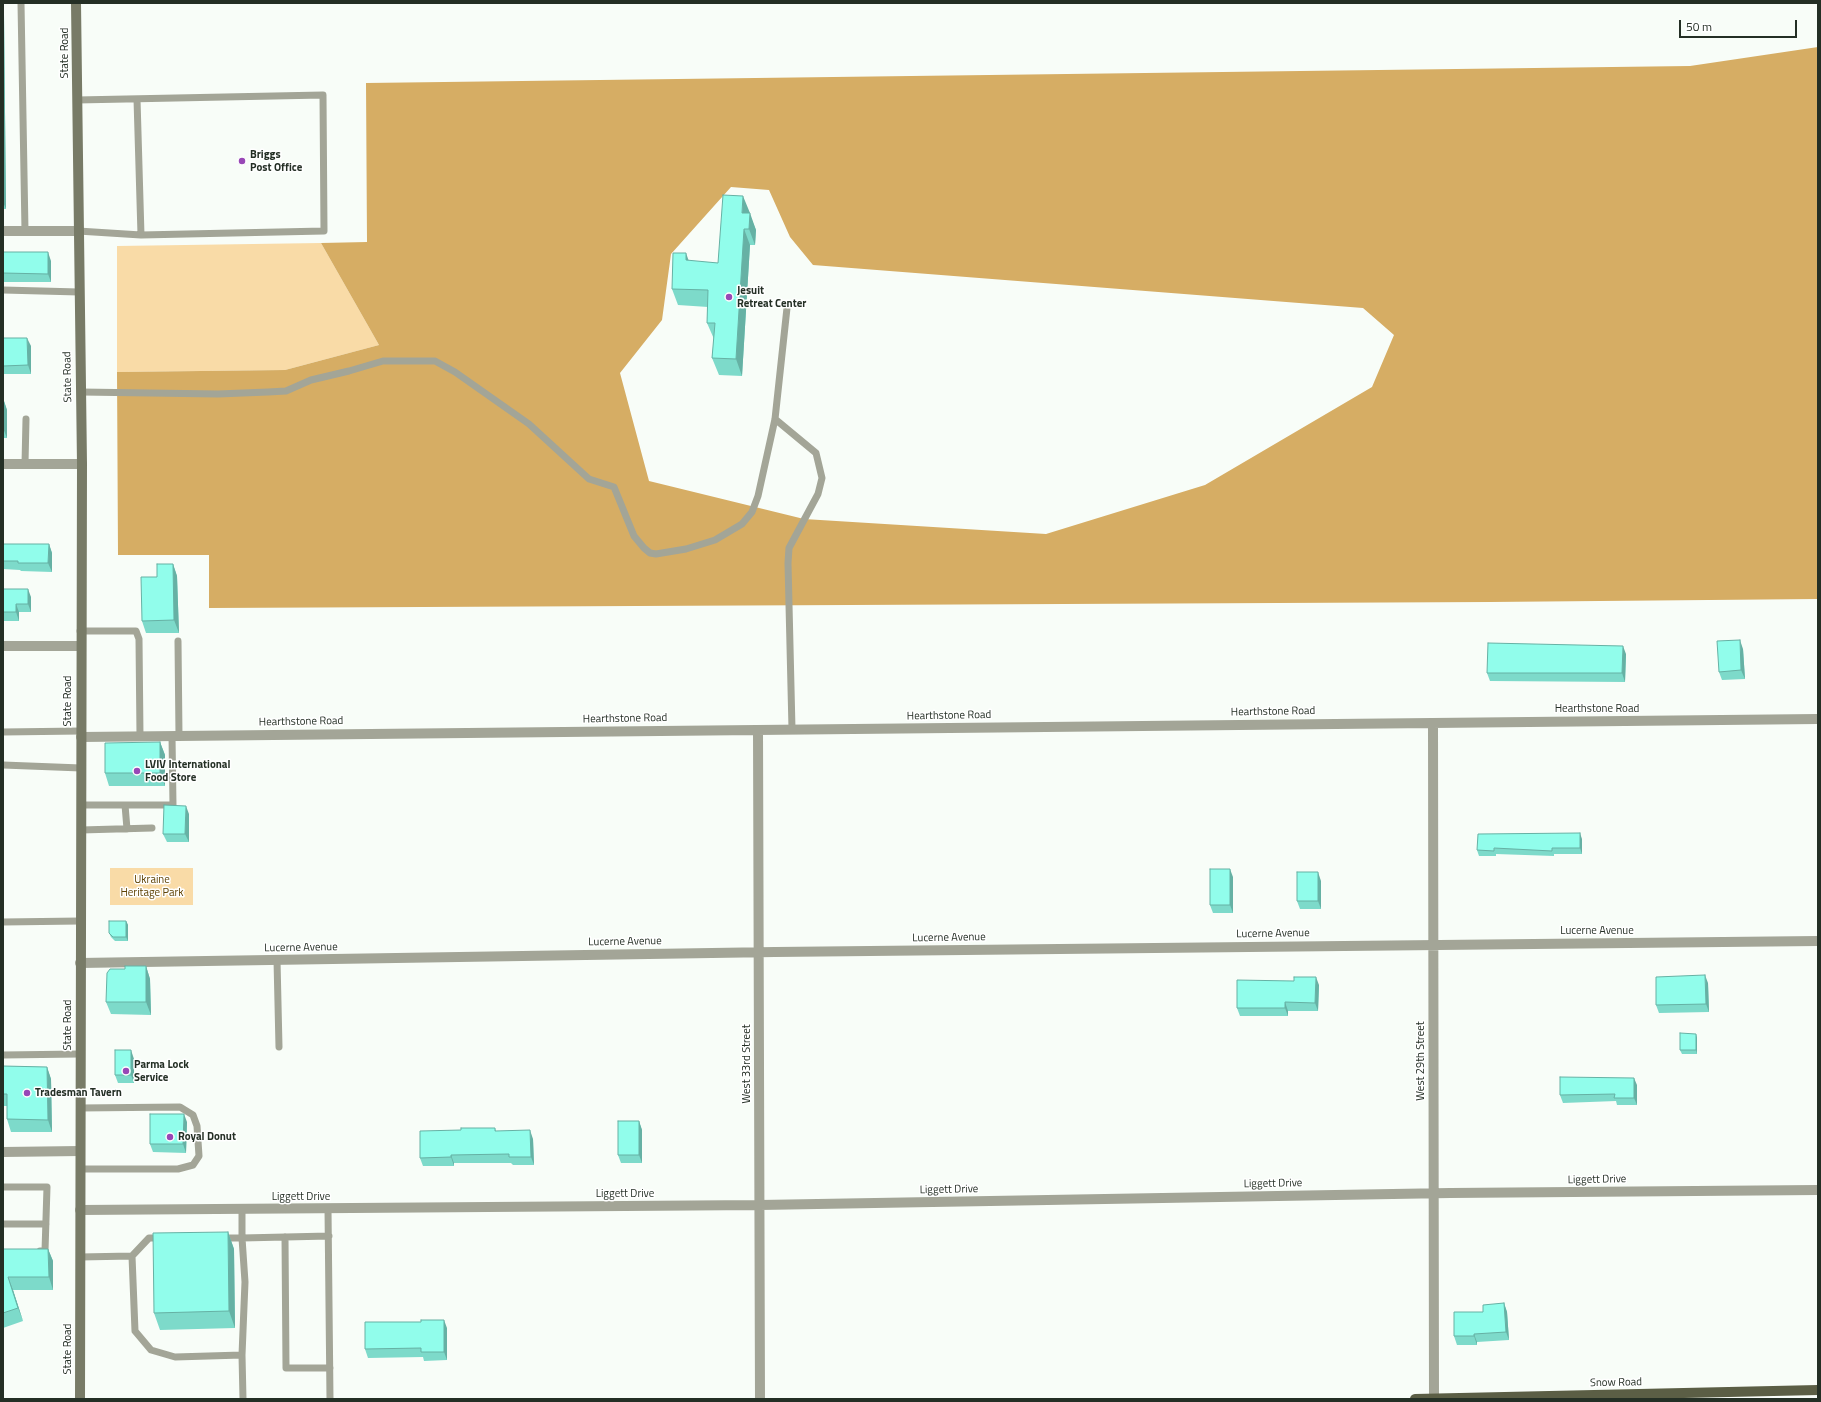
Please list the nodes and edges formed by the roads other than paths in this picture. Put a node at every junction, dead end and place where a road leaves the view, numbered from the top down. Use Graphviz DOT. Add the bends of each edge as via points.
graph roads {
  1 [pos="21,3"];
  2 [pos="76,3"];
  3 [pos="137,98"];
  4 [pos="77,100"];
  5 [pos="3,231"];
  6 [pos="25,231"];
  7 [pos="78,231"];
  8 [pos="141,235"];
  9 [pos="3,290"];
  10 [pos="79,292"];
  11 [pos="787,308"];
  12 [pos="80,392"];
  13 [pos="26,419"];
  14 [pos="775,419"];
  15 [pos="3,464"];
  16 [pos="25,464"];
  17 [pos="82,464"];
  18 [pos="80,631"];
  19 [pos="178,640"];
  20 [pos="3,646"];
  21 [pos="80,646"];
  22 [pos="1818,719"];
  23 [pos="1432,723"];
  24 [pos="792,729"];
  25 [pos="758,730"];
  26 [pos="3,732"];
  27 [pos="81,734"];
  28 [pos="140,736"];
  29 [pos="175,736"];
  30 [pos="3,765"];
  31 [pos="80,768"];
  32 [pos="80,805"];
  33 [pos="125,806"];
  34 [pos="152,828"];
  35 [pos="127,829"];
  36 [pos="80,830"];
  37 [pos="80,921"];
  38 [pos="3,922"];
  39 [pos="1818,941"];
  40 [pos="1434,945"];
  41 [pos="759,952"];
  42 [pos="277,960"];
  43 [pos="80,963"];
  44 [pos="278,1047"];
  45 [pos="80,1054"];
  46 [pos="3,1055"];
  47 [pos="80,1108"];
  48 [pos="80,1151"];
  49 [pos="3,1152"];
  50 [pos="80,1169"];
  51 [pos="3,1187"];
  52 [pos="1818,1190"];
  53 [pos="1434,1194"];
  54 [pos="760,1205"];
  55 [pos="242,1209"];
  56 [pos="328,1209"];
  57 [pos="80,1210"];
  58 [pos="3,1224"];
  59 [pos="46,1224"];
  60 [pos="328,1236"];
  61 [pos="285,1237"];
  62 [pos="172,1238"];
  63 [pos="211,1238"];
  64 [pos="242,1238"];
  65 [pos="31,1251"];
  66 [pos="132,1256"];
  67 [pos="80,1257"];
  68 [pos="242,1355"];
  69 [pos="330,1368"];
  70 [pos="1818,1390"];
  71 [pos="80,1399"];
  72 [pos="244,1399"];
  73 [pos="330,1399"];
  74 [pos="760,1399"];
  75 [pos="1415,1399"];
  76 [pos="1434,1399"];
  1 -- 6 [label="lane"];
  2 -- 4 [label="main road, State Road"];
  3 -- 4 [label="lane"];
  3 -- 8 [label="lane"];
  3 -- 8 [label="lane" via="323,95 324,231"];
  4 -- 7 [label="main road, State Road"];
  5 -- 6 [label="street"];
  6 -- 7 [label="street"];
  7 -- 8 [label="lane"];
  7 -- 10 [label="main road, State Road"];
  9 -- 10 [label="lane"];
  10 -- 12 [label="main road, State Road"];
  11 -- 14 [label="lane"];
  12 -- 14 [label="lane" via="218,394 286,391 311,380 383,361 435,361 529,424 589,479 614,487 634,536 644,548 656,554 686,549 715,540 742,524 752,512 758,496"];
  12 -- 17 [label="main road, State Road"];
  13 -- 16 [label="lane"];
  14 -- 24 [label="lane" via="816,453 822,478 818,494 790,548 788,563"];
  15 -- 16 [label="street"];
  16 -- 17 [label="street"];
  17 -- 18 [label="main road, State Road"];
  18 -- 21 [label="main road, State Road"];
  18 -- 28 [label="lane" via="136,631 139,639"];
  19 -- 29 [label="lane"];
  20 -- 21 [label="street"];
  21 -- 27 [label="main road, State Road"];
  22 -- 23 [label="street, Hearthstone Road"];
  23 -- 24 [label="street, Hearthstone Road"];
  23 -- 40 [label="street, West 29th Street"];
  24 -- 25 [label="street, Hearthstone Road"];
  25 -- 29 [label="street, Hearthstone Road"];
  25 -- 41 [label="street, West 33rd Street"];
  26 -- 27 [label="lane"];
  27 -- 28 [label="street, Hearthstone Road"];
  27 -- 31 [label="main road, State Road"];
  28 -- 29 [label="street, Hearthstone Road"];
  29 -- 33 [label="lane" via="173,805"];
  30 -- 31 [label="lane"];
  31 -- 32 [label="main road, State Road"];
  32 -- 33 [label="lane"];
  32 -- 36 [label="main road, State Road"];
  33 -- 35 [label="lane"];
  34 -- 35 [label="lane"];
  35 -- 36 [label="lane"];
  36 -- 37 [label="main road, State Road"];
  37 -- 38 [label="lane"];
  37 -- 43 [label="main road, State Road"];
  39 -- 40 [label="street, Lucerne Avenue"];
  40 -- 41 [label="street, Lucerne Avenue"];
  40 -- 53 [label="street, West 29th Street"];
  41 -- 42 [label="street, Lucerne Avenue"];
  41 -- 54 [label="street, West 33rd Street"];
  42 -- 43 [label="street, Lucerne Avenue"];
  42 -- 44 [label="lane"];
  43 -- 45 [label="main road, State Road"];
  45 -- 46 [label="lane"];
  45 -- 47 [label="main road, State Road"];
  47 -- 48 [label="main road, State Road"];
  47 -- 50 [label="lane" via="180,1107 193,1115 197,1126 199,1156 193,1166 178,1169"];
  48 -- 49 [label="street"];
  48 -- 50 [label="main road, State Road"];
  50 -- 57 [label="main road, State Road"];
  51 -- 59 [label="lane" via="47,1187"];
  52 -- 53 [label="street, Liggett Drive"];
  53 -- 54 [label="street, Liggett Drive"];
  53 -- 76 [label="street, West 29th Street"];
  54 -- 56 [label="street, Liggett Drive"];
  54 -- 74 [label="street, West 33rd Street"];
  55 -- 56 [label="street, Liggett Drive"];
  55 -- 57 [label="street, Liggett Drive"];
  55 -- 64 [label="lane"];
  56 -- 60 [label="lane"];
  57 -- 67 [label="main road, State Road"];
  58 -- 59 [label="lane"];
  59 -- 65 [label="lane" via="46,1251"];
  60 -- 61 [label="lane"];
  60 -- 69 [label="lane"];
  61 -- 64 [label="lane"];
  61 -- 69 [label="lane" via="286,1368"];
  62 -- 66 [label="lane" via="149,1238"];
  63 -- 64 [label="lane"];
  64 -- 68 [label="lane" via="245,1282"];
  66 -- 67 [label="lane"];
  66 -- 68 [label="lane" via="135,1332 151,1350 175,1357"];
  67 -- 71 [label="main road, State Road"];
  68 -- 72 [label="lane"];
  69 -- 73 [label="lane"];
  70 -- 76 [label="main road, Snow Road"];
  75 -- 76 [label="main road, Snow Road"];
}
